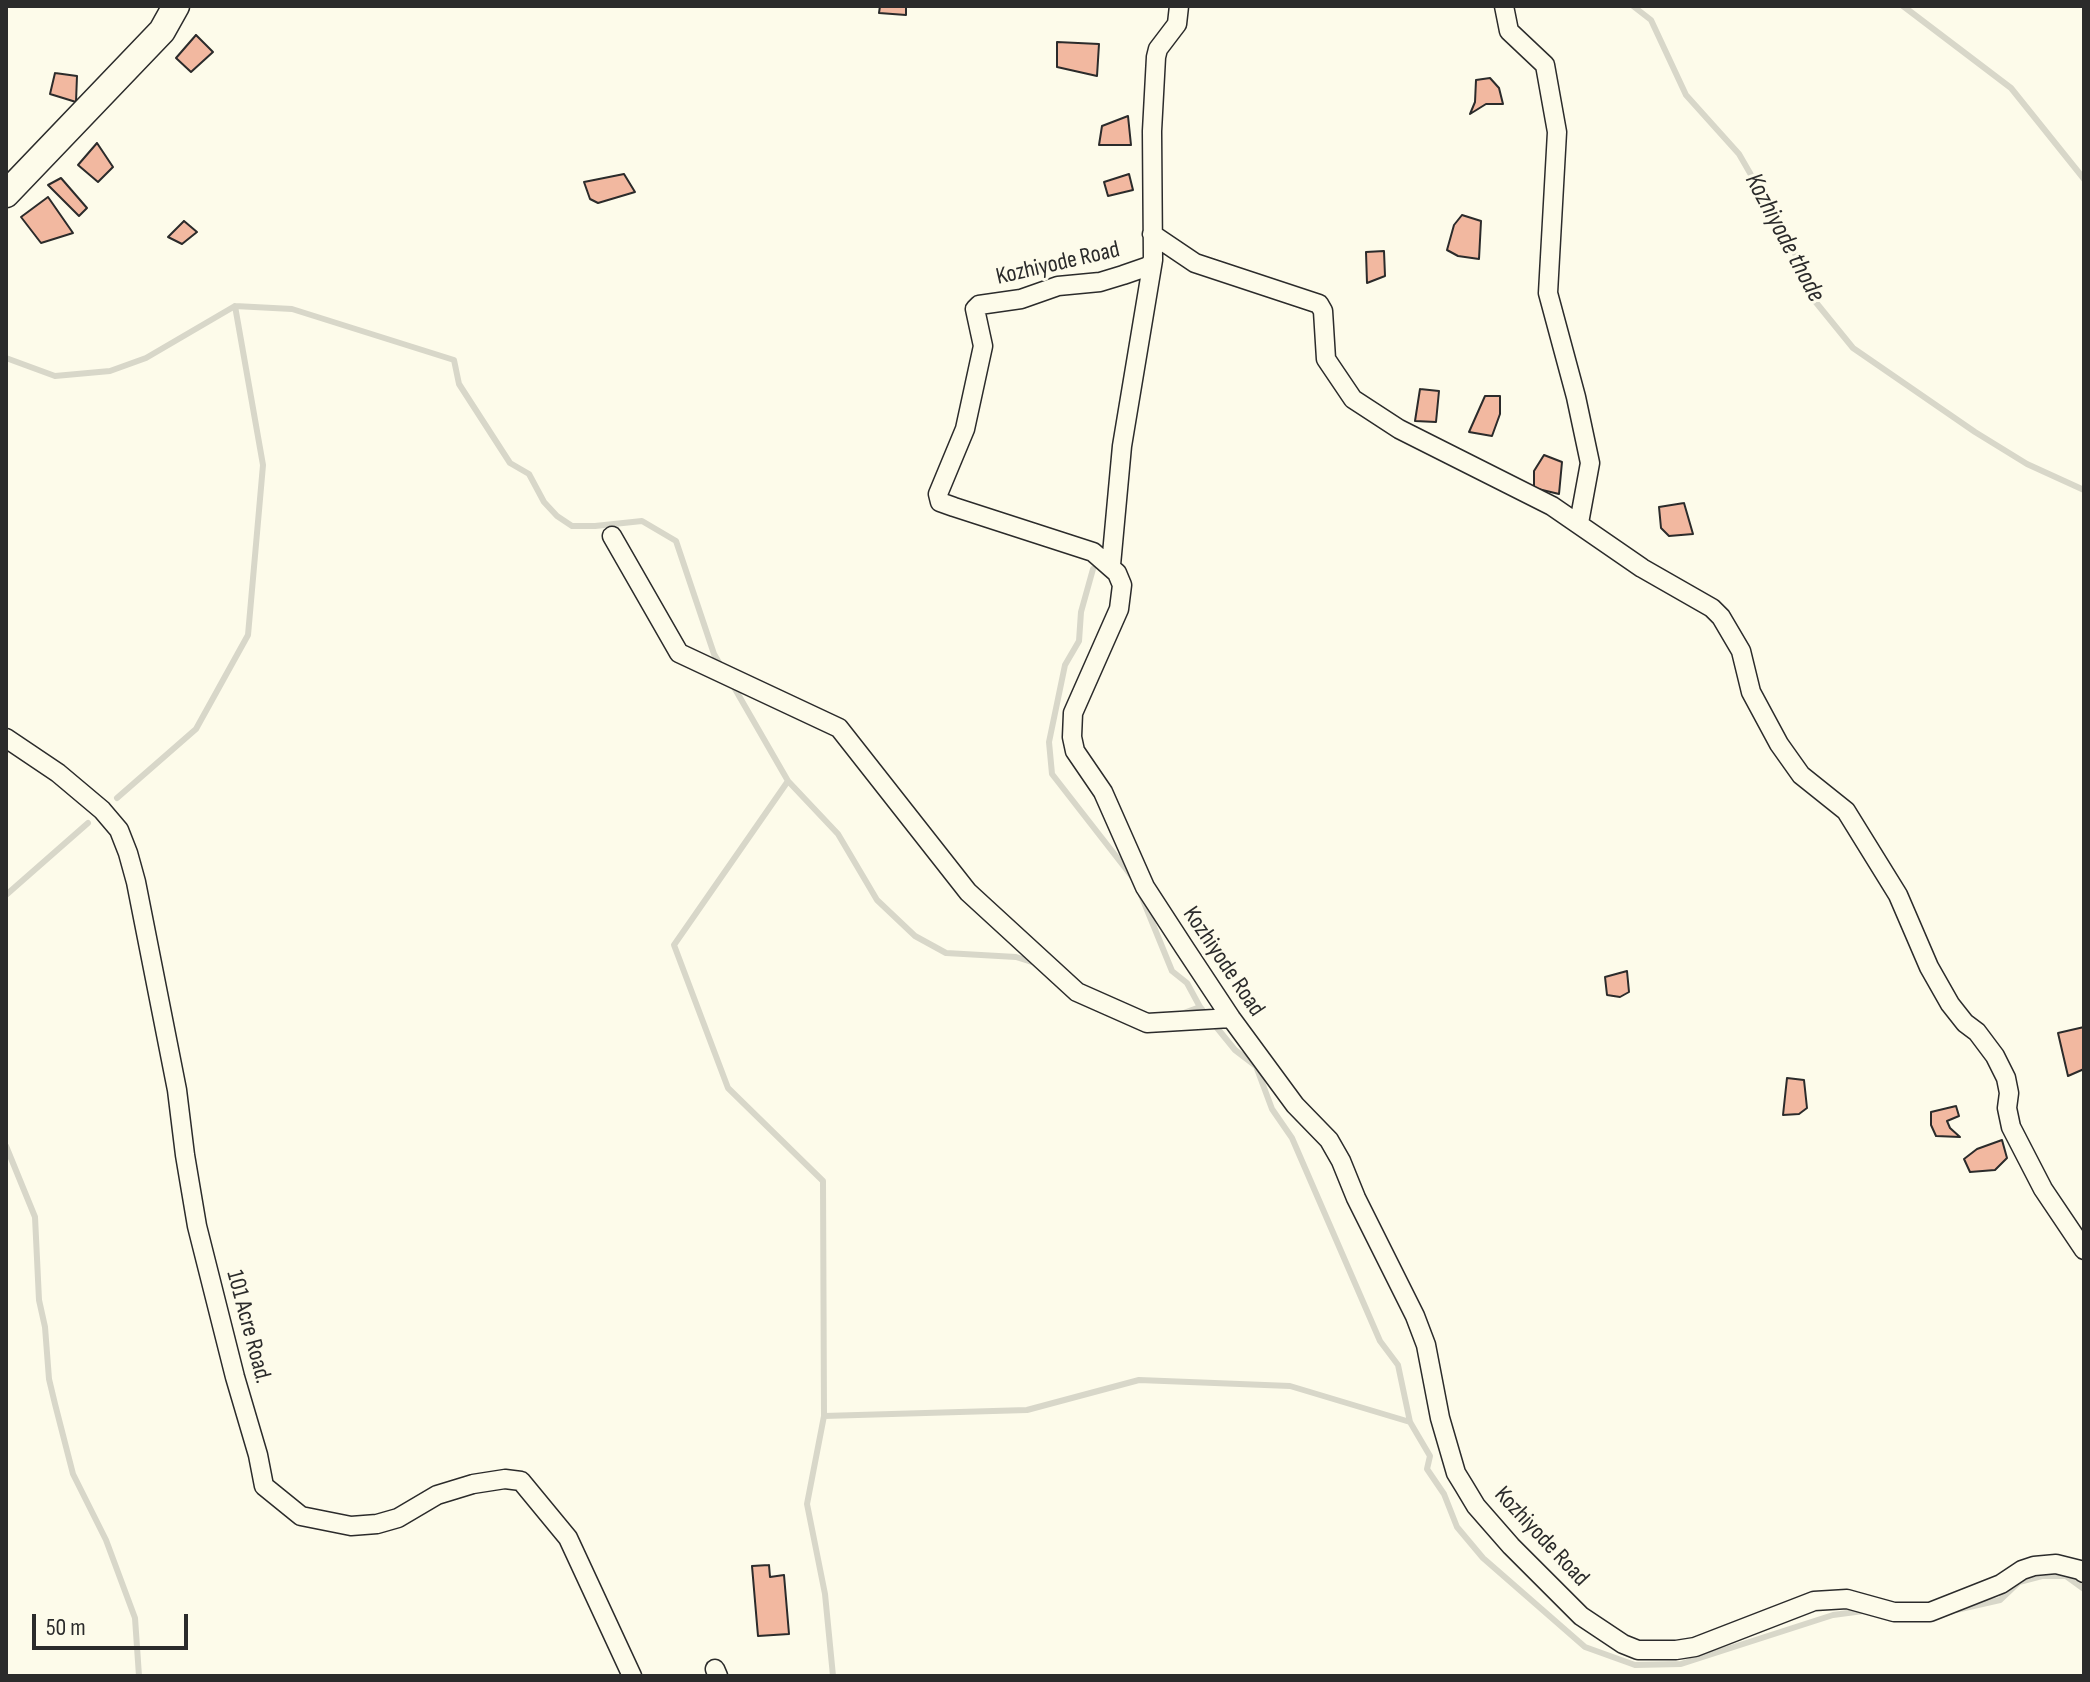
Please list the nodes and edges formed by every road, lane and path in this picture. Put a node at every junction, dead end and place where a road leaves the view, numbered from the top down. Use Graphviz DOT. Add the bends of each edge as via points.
graph roads {
  1 [pos="176,6"];
  2 [pos="1179,6"];
  3 [pos="1504,6"];
  4 [pos="6,194"];
  5 [pos="1152,234"];
  6 [pos="1153,260"];
  7 [pos="1579,523"];
  8 [pos="612,536"];
  9 [pos="1111,565"];
  10 [pos="6,738"];
  11 [pos="1231,1018"];
  12 [pos="2084,1250"];
  13 [pos="2084,1573"];
  14 [pos="632,1676"];
  1 -- 4 [label="main road" via="162,31"];
  2 -- 5 [label="street, Kozhiyode Road" via="1177,24 1156,57"];
  3 -- 7 [label="street" via="1509,31 1545,65 1557,132 1548,293 1590,463"];
  5 -- 6 [label="street, Kozhiyode Road"];
  5 -- 7 [label="street" via="1195,263 1319,304 1326,359 1353,399 1399,429"];
  6 -- 9 [label="street" via="1122,446"];
  6 -- 9 [label="street, Kozhiyode Road" via="1112,278 1058,286 975,309 983,346 965,429 938,494 940,502 1062,540"];
  7 -- 12 [label="street" via="1712,608 1727,624 1741,651 1751,692 1779,744 1801,775 1846,811 1898,895 1950,1004 1995,1056 2006,1078 2011,1127 2043,1189"];
  8 -- 11 [label="street" via="679,653 839,728 968,892 1077,992 1147,1023"];
  9 -- 11 [label="street, Kozhiyode Road" via="1122,585 1119,609 1073,713 1075,751 1103,792 1145,887"];
  10 -- 14 [label="street, 101 Acre Road." via="102,810 119,830 128,853 177,1090 197,1226 264,1486 301,1516 351,1526 398,1518 437,1495 473,1484 521,1481 568,1538"];
  11 -- 13 [label="street, Kozhiyode Road" via="1341,1161 1420,1330 1456,1473 1476,1506 1581,1616 1623,1644 1638,1650 1695,1647 1814,1601 1847,1599 1894,1612 1930,1612 2034,1566 2056,1564"];
}
